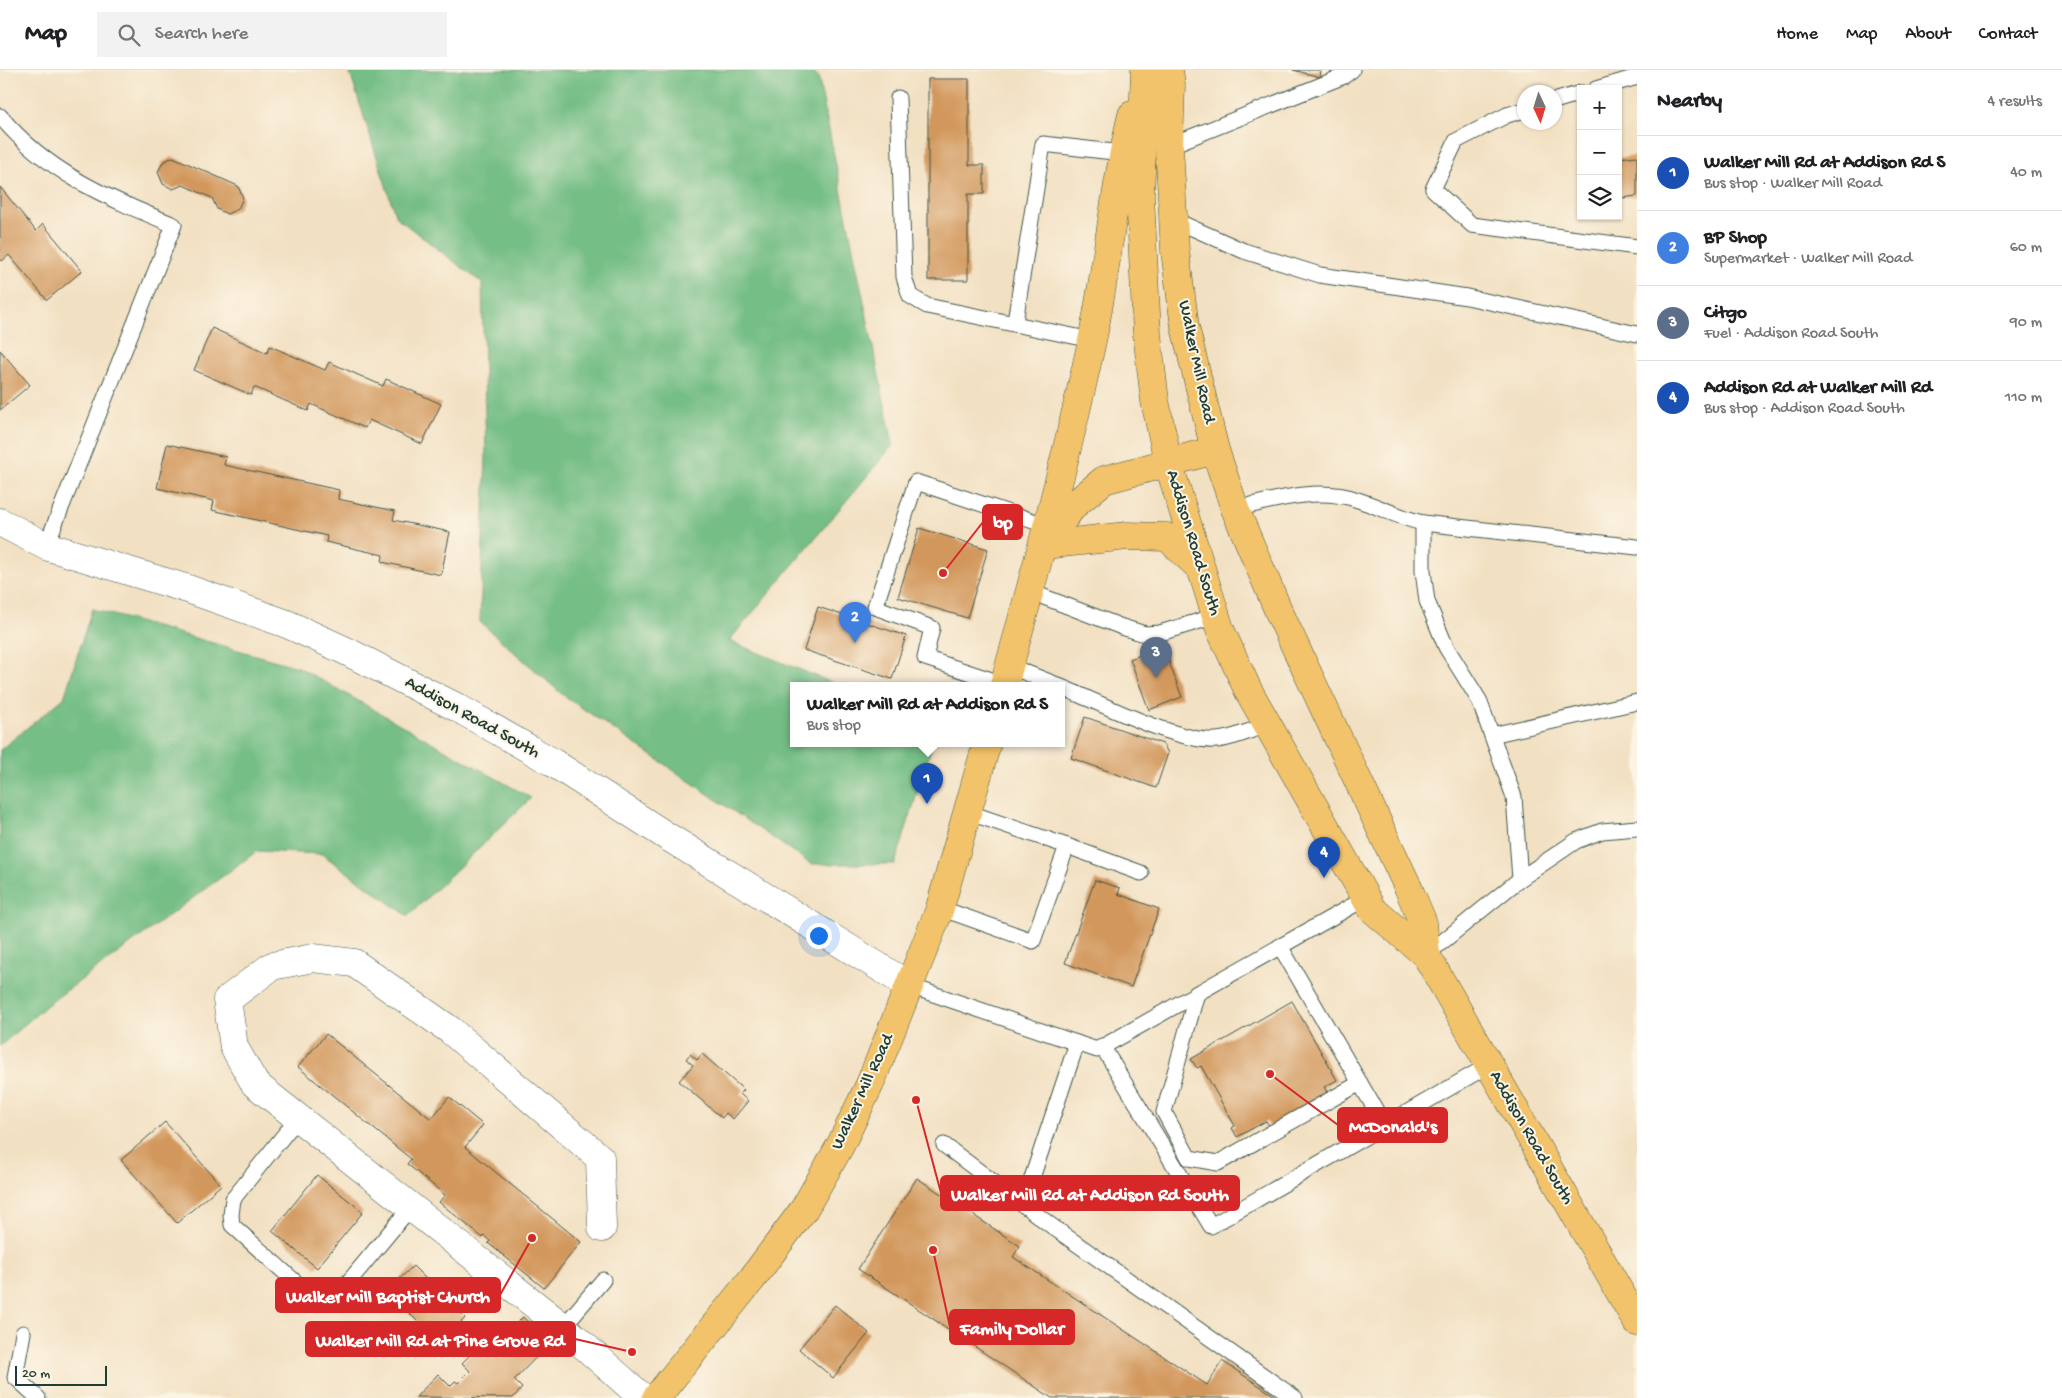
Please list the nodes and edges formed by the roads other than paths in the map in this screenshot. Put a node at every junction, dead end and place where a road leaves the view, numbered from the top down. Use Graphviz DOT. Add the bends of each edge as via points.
graph roads {
  1 [pos="1144,70"];
  2 [pos="1169,70"];
  3 [pos="1352,70"];
  4 [pos="1637,77"];
  5 [pos="1610,85"];
  6 [pos="1577,94"];
  7 [pos="898,98"];
  8 [pos="1562,99"];
  9 [pos="1517,112"];
  10 [pos="0,116"];
  11 [pos="1169,146"];
  12 [pos="1122,152"];
  13 [pos="1172,219"];
  14 [pos="1637,247"];
  15 [pos="1015,322"];
  16 [pos="1637,334"];
  17 [pos="1092,340"];
  18 [pos="1215,450"];
  19 [pos="1168,462"];
  20 [pos="1235,509"];
  21 [pos="0,522"];
  22 [pos="1424,523"];
  23 [pos="1046,536"];
  24 [pos="46,546"];
  25 [pos="1637,547"];
  26 [pos="1200,568"];
  27 [pos="1031,592"];
  28 [pos="1216,616"];
  29 [pos="1006,678"];
  30 [pos="1035,682"];
  31 [pos="1065,689"];
  32 [pos="1637,702"];
  33 [pos="1267,725"];
  34 [pos="1492,735"];
  35 [pos="986,747"];
  36 [pos="967,812"];
  37 [pos="1637,828"];
  38 [pos="1067,846"];
  39 [pos="1141,873"];
  40 [pos="1520,879"];
  41 [pos="1366,898"];
  42 [pos="940,908"];
  43 [pos="1280,946"];
  44 [pos="1426,955"];
  45 [pos="910,986"];
  46 [pos="1197,993"];
  47 [pos="1077,1043"];
  48 [pos="1102,1046"];
  49 [pos="1489,1066"];
  50 [pos="1360,1083"];
  51 [pos="297,1119"];
  52 [pos="1385,1126"];
  53 [pos="944,1145"];
  54 [pos="1023,1205"];
  55 [pos="410,1208"];
  56 [pos="602,1228"];
  57 [pos="603,1280"];
  58 [pos="1637,1322"];
  59 [pos="563,1327"];
  60 [pos="23,1334"];
  61 [pos="38,1398"];
  62 [pos="643,1398"];
  63 [pos="656,1398"];
  64 [pos="1295,1398"];
  1 -- 12 [label="main road"];
  1 -- 19 [label="main road, Addison Road South" via="1140,195 1147,334 1155,401"];
  2 -- 11 [label="main road, Walker Mill Road"];
  3 -- 11 [label="lane"];
  4 -- 5 [label="lane"];
  6 -- 8 [label="lane"];
  7 -- 15 [label="lane" via="904,278 910,296 927,306"];
  9 -- 14 [label="lane" via="1456,142 1432,189 1472,226"];
  10 -- 24 [label="lane" via="18,136 70,176 99,194 174,225"];
  11 -- 13 [label="main road, Walker Mill Road"];
  12 -- 15 [label="lane" via="1043,144"];
  12 -- 17 [label="main road"];
  13 -- 16 [label="lane" via="1244,251 1320,275 1467,298"];
  13 -- 18 [label="main road, Walker Mill Road" via="1186,327"];
  15 -- 17 [label="lane"];
  17 -- 23 [label="main road"];
  18 -- 19 [label="main road"];
  18 -- 20 [label="main road, Addison Road South"];
  19 -- 23 [label="main road" via="1104,480 1074,505"];
  19 -- 26 [label="main road, Addison Road South"];
  20 -- 22 [label="lane" via="1293,495 1320,494 1356,499 1402,518"];
  20 -- 44 [label="main road, Addison Road South" via="1423,922"];
  21 -- 24 [label="street, Addison Road South"];
  22 -- 25 [label="lane"];
  22 -- 34 [label="lane" via="1423,571 1427,601 1446,647 1479,700"];
  23 -- 26 [label="main road" via="1166,537"];
  23 -- 27 [label="main road"];
  23 -- 29 [label="lane" via="916,482 875,607 932,628 925,658"];
  24 -- 45 [label="street, Addison Road South" via="188,589 287,624 353,654 458,708 552,762"];
  26 -- 28 [label="main road, Addison Road South"];
  27 -- 28 [label="lane" via="1145,634"];
  27 -- 29 [label="main road"];
  28 -- 33 [label="main road, Addison Road South"];
  29 -- 30 [label="lane"];
  31 -- 33 [label="lane" via="1198,740 1217,740"];
  32 -- 34 [label="lane"];
  33 -- 41 [label="main road, Addison Road South"];
  34 -- 40 [label="lane" via="1514,797"];
  35 -- 36 [label="main road, Walker Mill Road"];
  36 -- 38 [label="lane"];
  36 -- 42 [label="main road, Walker Mill Road"];
  37 -- 40 [label="lane" via="1602,831 1576,841"];
  38 -- 39 [label="lane"];
  38 -- 42 [label="lane" via="1033,941"];
  40 -- 44 [label="lane"];
  41 -- 43 [label="lane"];
  41 -- 44 [label="main road, Addison Road South" via="1372,909"];
  42 -- 45 [label="main road, Walker Mill Road"];
  43 -- 46 [label="lane"];
  43 -- 50 [label="lane"];
  44 -- 49 [label="main road, Addison Road South"];
  45 -- 47 [label="lane"];
  45 -- 63 [label="main road, Walker Mill Road" via="870,1084 804,1209"];
  46 -- 48 [label="lane"];
  46 -- 50 [label="lane" via="1164,1112 1189,1158 1218,1163"];
  47 -- 48 [label="lane" via="1097,1050"];
  47 -- 54 [label="lane"];
  48 -- 52 [label="lane" via="1212,1226"];
  49 -- 52 [label="lane"];
  49 -- 58 [label="main road, Addison Road South"];
  50 -- 52 [label="lane"];
  51 -- 55 [label="street"];
  51 -- 55 [label="lane" via="233,1199 231,1215 232,1225 312,1297 327,1300 341,1291"];
  51 -- 56 [label="street" via="255,1084 234,1047 227,1000 272,966 313,958 354,963 450,1030 600,1158"];
  53 -- 54 [label="lane"];
  54 -- 64 [label="lane"];
  55 -- 59 [label="street"];
  57 -- 59 [label="lane"];
  59 -- 62 [label="street"];
  60 -- 61 [label="lane" via="15,1377"];
}
